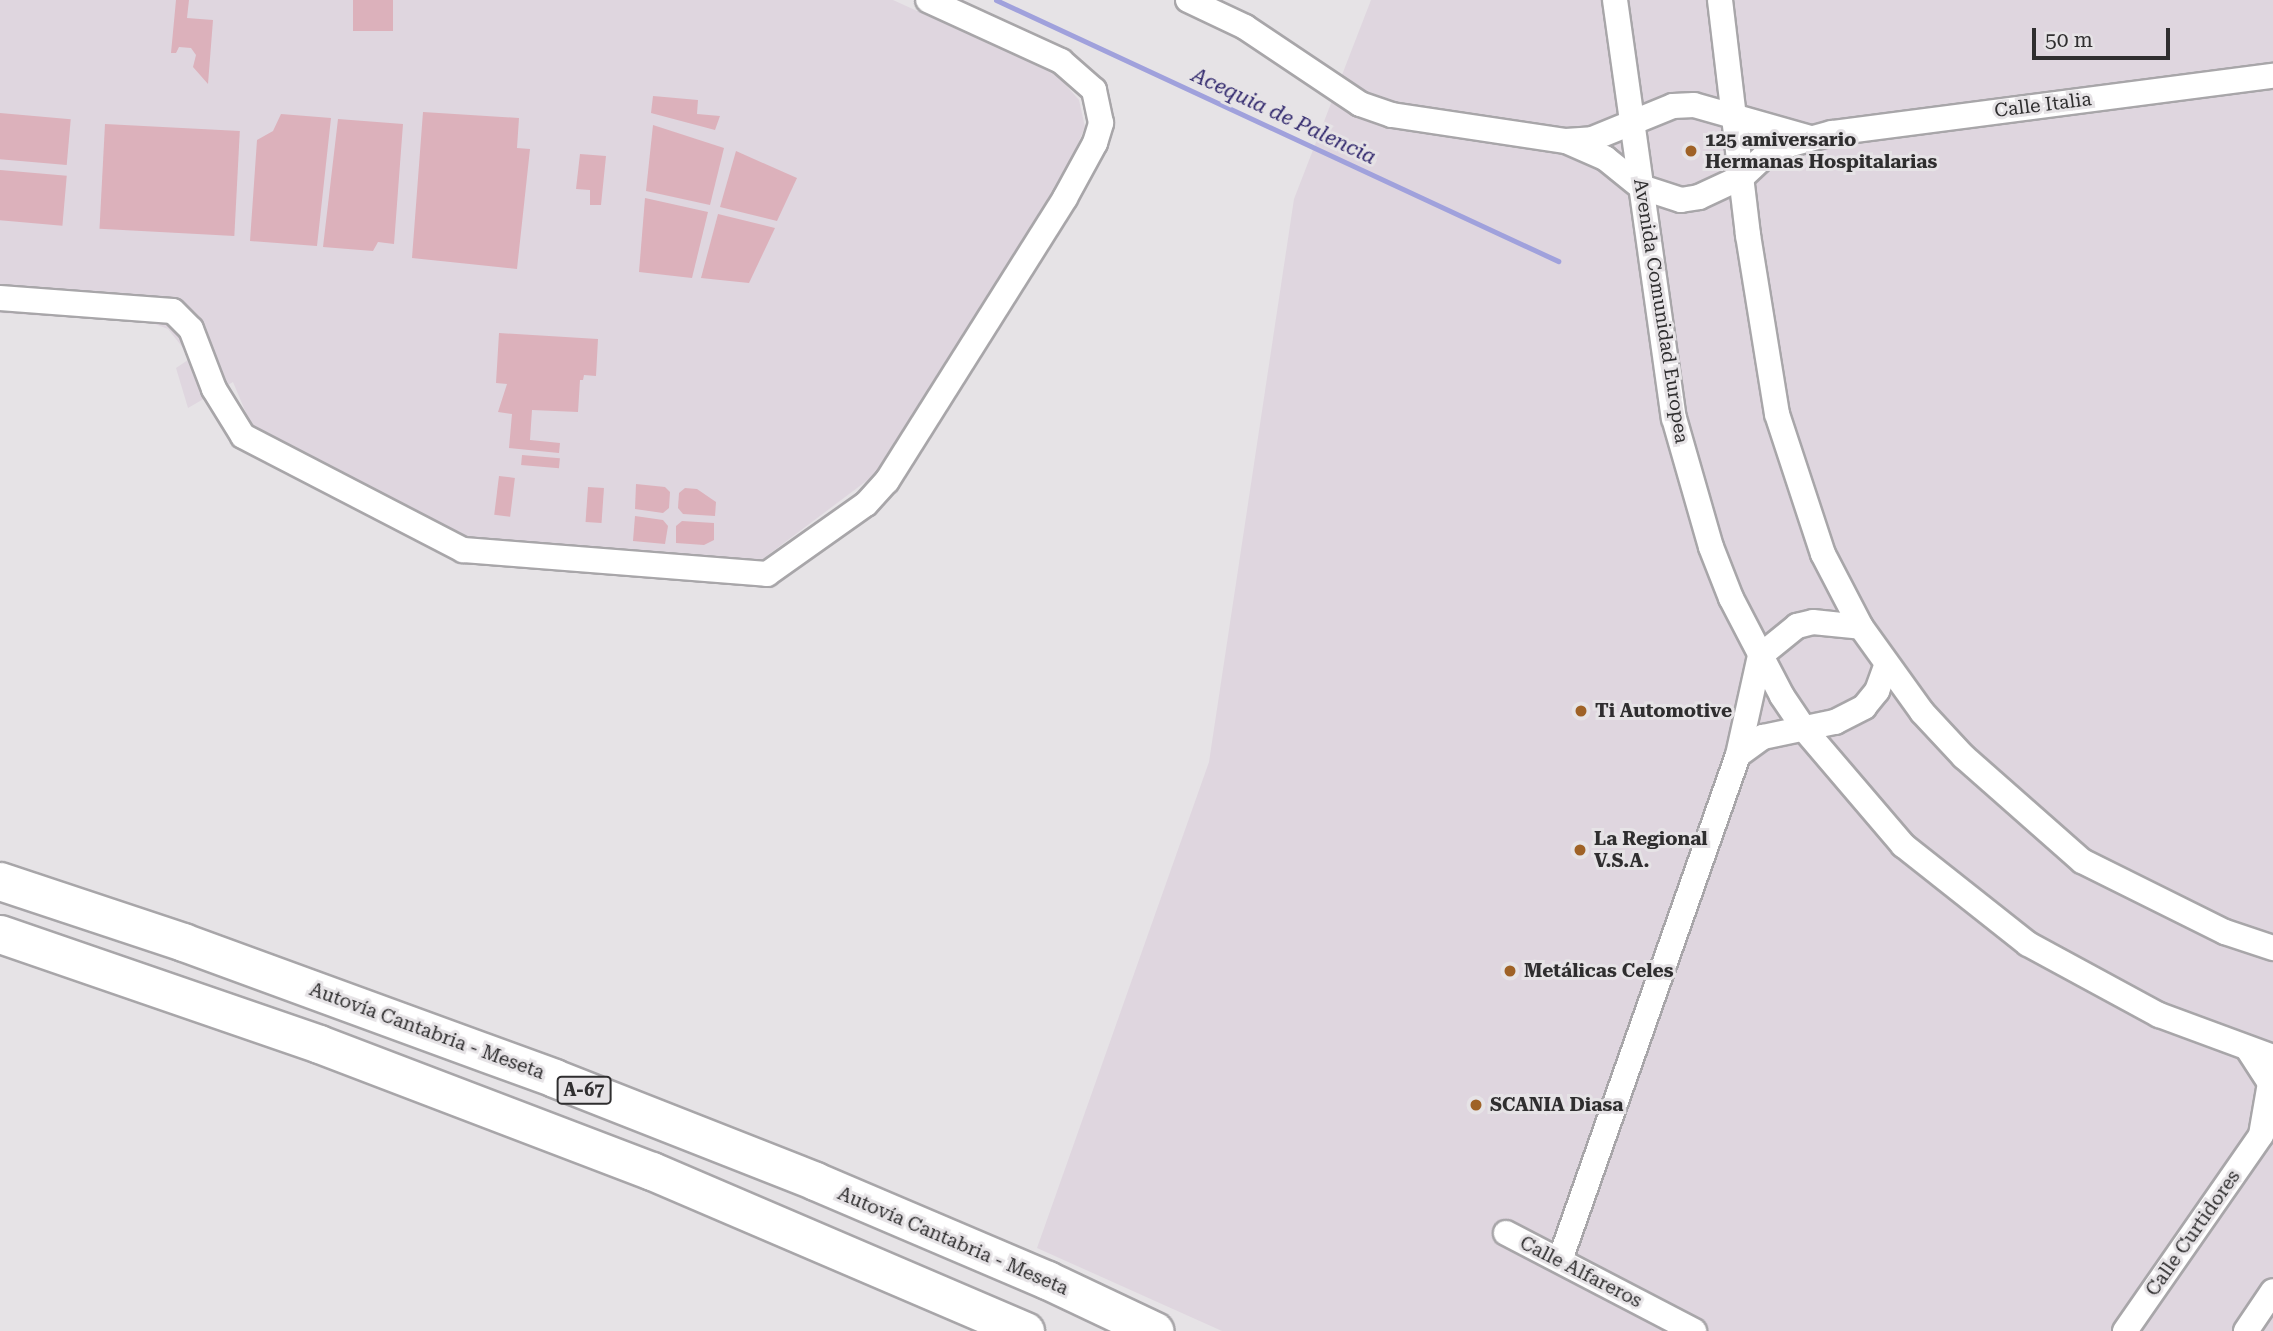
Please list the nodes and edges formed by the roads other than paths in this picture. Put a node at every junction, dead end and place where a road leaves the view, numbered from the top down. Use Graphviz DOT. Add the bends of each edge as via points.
graph roads {
  1 [pos="928,0"];
  2 [pos="1188,0"];
  3 [pos="1615,0"];
  4 [pos="1720,0"];
  5 [pos="2273,76"];
  6 [pos="1735,115"];
  7 [pos="1633,124"];
  8 [pos="1814,138"];
  9 [pos="1566,141"];
  10 [pos="1742,177"];
  11 [pos="1641,187"];
  12 [pos="0,298"];
  13 [pos="1861,627"];
  14 [pos="1760,656"];
  15 [pos="1886,666"];
  16 [pos="1804,729"];
  17 [pos="1738,755"];
  18 [pos="0,881"];
  19 [pos="0,934"];
  20 [pos="2273,948"];
  21 [pos="2248,1049"];
  22 [pos="2273,1057"];
  23 [pos="2273,1110"];
  24 [pos="2261,1135"];
  25 [pos="1506,1233"];
  26 [pos="1560,1260"];
  27 [pos="2273,1291"];
  28 [pos="1025,1331"];
  29 [pos="1155,1331"];
  30 [pos="1694,1331"];
  31 [pos="2125,1331"];
  32 [pos="2246,1331"];
  1 -- 12 [label="street" via="1061,61 1094,90 1101,122 1095,143 1065,198 887,481 866,504 766,573 463,550 243,436 214,389 191,330 173,311"];
  2 -- 9 [label="street" via="1245,27 1360,104 1392,115"];
  3 -- 7 [label="street, Avenida Comunidad Europea"];
  4 -- 6 [label="street"];
  5 -- 8 [label="street, Calle Italia" via="1918,120"];
  6 -- 7 [label="street" via="1694,105 1673,106"];
  6 -- 8 [label="street, Calle Italia"];
  6 -- 10 [label="street"];
  7 -- 9 [label="street" via="1592,139"];
  7 -- 11 [label="street, Avenida Comunidad Europea"];
  8 -- 10 [label="street, Calle Italia" via="1766,155"];
  9 -- 11 [label="street" via="1605,158"];
  10 -- 11 [label="street" via="1699,197 1681,200"];
  10 -- 13 [label="street" via="1777,414 1823,554"];
  11 -- 14 [label="street, Avenida Comunidad Europea" via="1666,370 1686,463 1711,547"];
  13 -- 14 [label="street" via="1813,622 1797,626"];
  13 -- 15 [label="street"];
  14 -- 16 [label="street, Avenida Comunidad Europea"];
  14 -- 17 [label="street"];
  15 -- 16 [label="street" via="1877,691 1864,707 1835,722"];
  15 -- 20 [label="street" via="1964,757 2082,861 2225,932"];
  16 -- 17 [label="street" via="1763,737"];
  16 -- 21 [label="street, Avenida Comunidad Europea" via="1903,845 2028,944 2159,1015"];
  17 -- 26 [label="street"];
  18 -- 29 [label="highway, Autovía Cantabria - Meseta / A-67" via="183,942 554,1078 815,1181"];
  19 -- 28 [label="highway, A-67" via="319,1044 652,1171"];
  21 -- 22 [label="street, Avenida Comunidad Europea"];
  21 -- 24 [label="street, Calle Curtidores" via="2270,1083"];
  23 -- 24 [label="street, Calle Curtidores"];
  24 -- 31 [label="street, Calle Curtidores"];
  25 -- 26 [label="street, Calle Alfareros"];
  26 -- 30 [label="street, Calle Alfareros"];
  27 -- 32 [label="street"];
}
